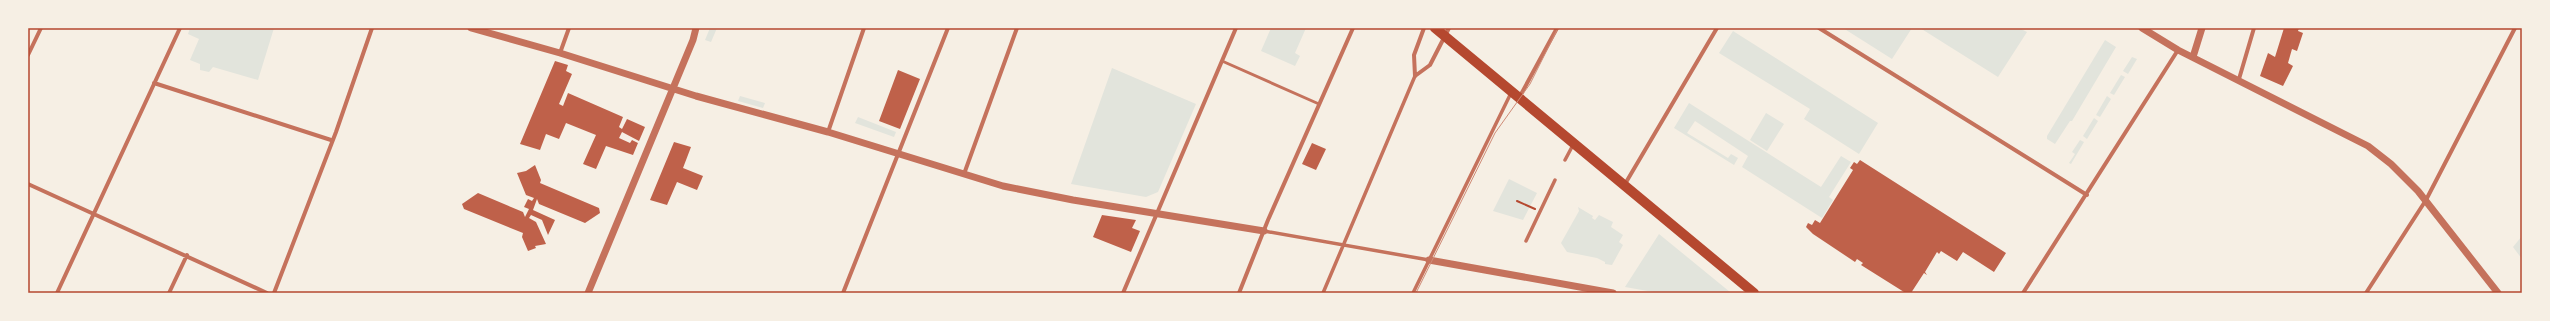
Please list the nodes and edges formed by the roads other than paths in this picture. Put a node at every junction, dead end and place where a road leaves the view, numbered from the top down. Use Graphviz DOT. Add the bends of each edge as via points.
graph roads {
  1 [pos="40,28"];
  2 [pos="180,28"];
  3 [pos="372,28"];
  4 [pos="471,28"];
  5 [pos="570,28"];
  6 [pos="696,28"];
  7 [pos="864,28"];
  8 [pos="948,28"];
  9 [pos="1017,28"];
  10 [pos="1236,28"];
  11 [pos="1353,28"];
  12 [pos="1424,28"];
  13 [pos="1435,28"];
  14 [pos="1557,28"];
  15 [pos="1717,28"];
  16 [pos="1819,28"];
  17 [pos="2142,28"];
  18 [pos="2202,28"];
  19 [pos="2254,28"];
  20 [pos="2515,28"];
  21 [pos="1447,32"];
  22 [pos="2178,50"];
  23 [pos="560,53"];
  24 [pos="28,55"];
  25 [pos="2193,57"];
  26 [pos="1222,61"];
  27 [pos="1415,76"];
  28 [pos="2239,79"];
  29 [pos="154,83"];
  30 [pos="673,88"];
  31 [pos="1515,95"];
  32 [pos="1319,104"];
  33 [pos="828,132"];
  34 [pos="332,140"];
  35 [pos="1575,144"];
  36 [pos="899,153"];
  37 [pos="1565,160"];
  38 [pos="964,174"];
  39 [pos="1555,180"];
  40 [pos="28,184"];
  41 [pos="1625,185"];
  42 [pos="2087,195"];
  43 [pos="2426,200"];
  44 [pos="1157,212"];
  45 [pos="93,213"];
  46 [pos="1264,231"];
  47 [pos="1526,241"];
  48 [pos="1343,245"];
  49 [pos="187,255"];
  50 [pos="1429,260"];
  51 [pos="1597,291"];
  52 [pos="56,293"];
  53 [pos="169,293"];
  54 [pos="267,293"];
  55 [pos="274,293"];
  56 [pos="588,293"];
  57 [pos="843,293"];
  58 [pos="1123,293"];
  59 [pos="1239,293"];
  60 [pos="1323,293"];
  61 [pos="1413,293"];
  62 [pos="1613,293"];
  63 [pos="1754,293"];
  64 [pos="2023,293"];
  65 [pos="2366,293"];
  66 [pos="2498,293"];
  1 -- 24 [label="street"];
  2 -- 29 [label="street"];
  3 -- 34 [label="street"];
  4 -- 23 [label="street"];
  5 -- 23 [label="street"];
  6 -- 30 [label="street"];
  7 -- 33 [label="street"];
  8 -- 36 [label="street"];
  9 -- 38 [label="street"];
  10 -- 26 [label="street"];
  11 -- 32 [label="street"];
  12 -- 27 [label="street" via="1414,55"];
  13 -- 21 [label="main road"];
  14 -- 31 [label="street"];
  15 -- 41 [label="street"];
  16 -- 42 [label="street"];
  17 -- 22 [label="street"];
  18 -- 25 [label="street"];
  19 -- 28 [label="street"];
  20 -- 43 [label="street"];
  21 -- 27 [label="street" via="1430,66"];
  21 -- 31 [label="main road"];
  22 -- 25 [label="street"];
  22 -- 42 [label="street"];
  23 -- 30 [label="street"];
  25 -- 28 [label="street"];
  26 -- 32 [label="lane"];
  26 -- 44 [label="street"];
  27 -- 48 [label="street"];
  28 -- 43 [label="street" via="2368,146 2392,164"];
  29 -- 34 [label="street"];
  29 -- 45 [label="street"];
  30 -- 33 [label="street"];
  30 -- 56 [label="street"];
  31 -- 35 [label="main road"];
  31 -- 50 [label="street"];
  32 -- 46 [label="street"];
  33 -- 36 [label="street"];
  34 -- 55 [label="street"];
  35 -- 37 [label="street"];
  35 -- 41 [label="main road"];
  36 -- 38 [label="street"];
  36 -- 57 [label="street"];
  38 -- 44 [label="street" via="1022,190"];
  39 -- 47 [label="street"];
  40 -- 45 [label="street"];
  41 -- 63 [label="main road"];
  42 -- 64 [label="street"];
  43 -- 65 [label="street"];
  43 -- 66 [label="street"];
  44 -- 46 [label="street"];
  44 -- 58 [label="street"];
  45 -- 49 [label="street"];
  45 -- 52 [label="street"];
  46 -- 48 [label="street"];
  46 -- 59 [label="street"];
  48 -- 50 [label="street"];
  48 -- 60 [label="street"];
  49 -- 53 [label="street"];
  49 -- 54 [label="street" via="196,262"];
  50 -- 51 [label="street"];
  50 -- 61 [label="street"];
  51 -- 62 [label="street"];
}
